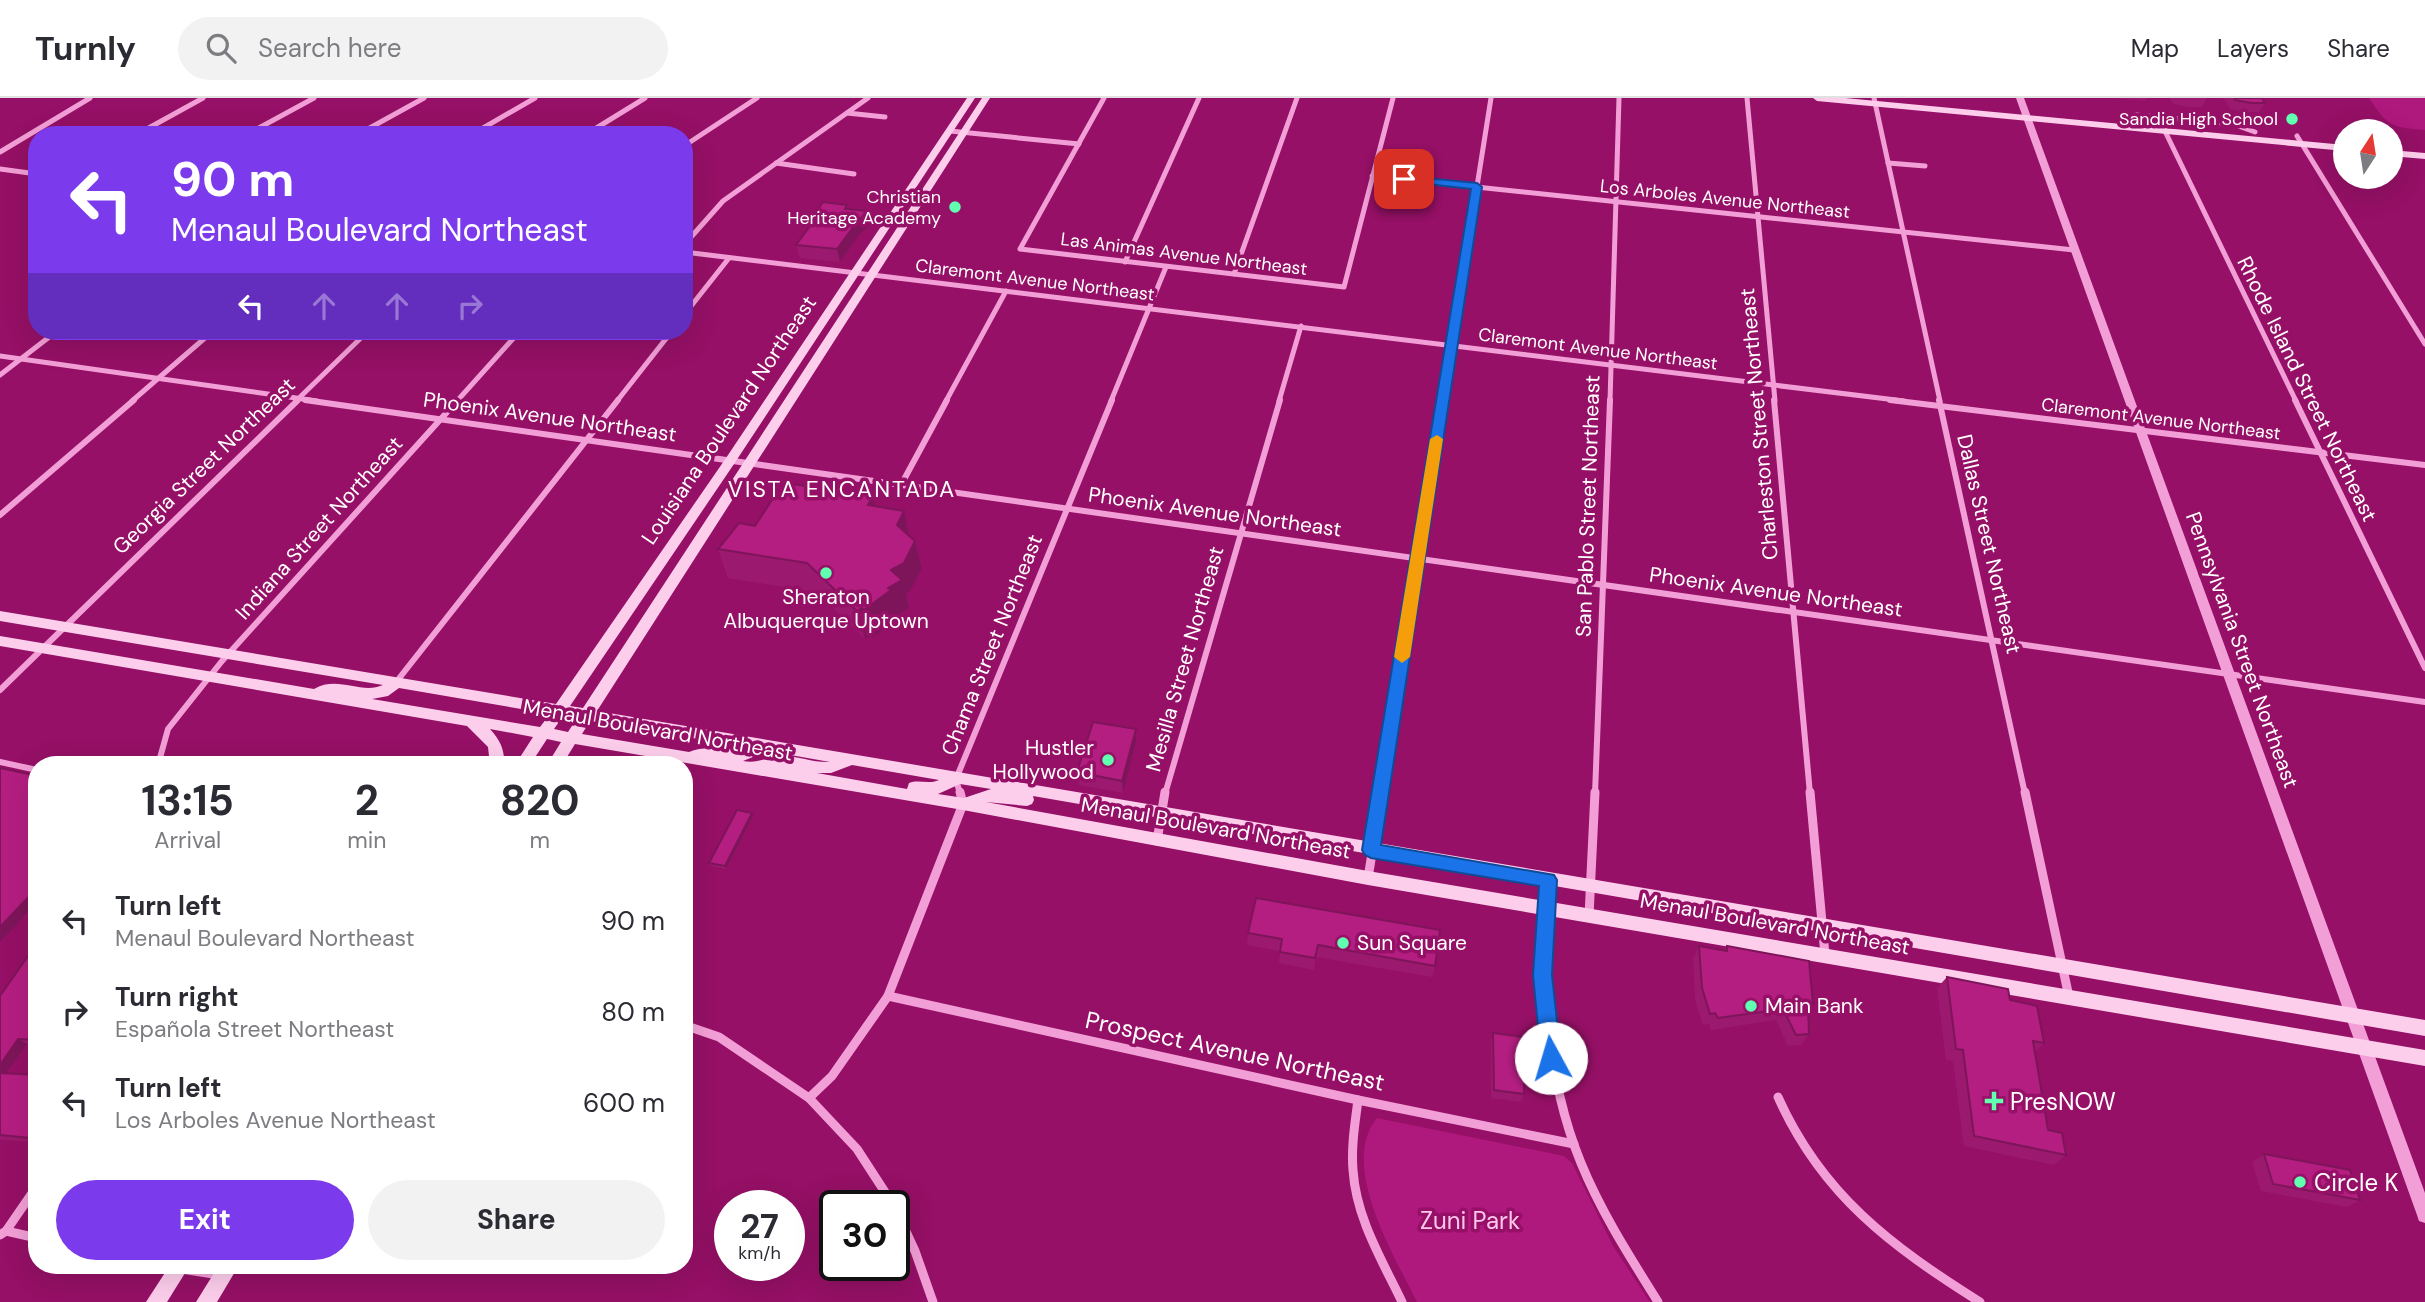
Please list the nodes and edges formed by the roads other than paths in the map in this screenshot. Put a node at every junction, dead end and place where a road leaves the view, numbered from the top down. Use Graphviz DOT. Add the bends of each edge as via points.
graph roads {
  1 [pos="90,98"];
  2 [pos="203,98"];
  3 [pos="314,98"];
  4 [pos="424,98"];
  5 [pos="535,98"];
  6 [pos="645,98"];
  7 [pos="757,98"];
  8 [pos="868,98"];
  9 [pos="971,98"];
  10 [pos="986,98"];
  11 [pos="1104,98"];
  12 [pos="1199,98"];
  13 [pos="1297,98"];
  14 [pos="1393,98"];
  15 [pos="1491,98"];
  16 [pos="1619,98"];
  17 [pos="1747,98"];
  18 [pos="1817,98"];
  19 [pos="1892,98"];
  20 [pos="2020,98"];
  21 [pos="1875,101"];
  22 [pos="847,113"];
  23 [pos="2025,114"];
  24 [pos="885,117"];
  25 [pos="2124,120"];
  26 [pos="43,126"];
  27 [pos="152,126"];
  28 [pos="263,126"];
  29 [pos="373,126"];
  30 [pos="487,126"];
  31 [pos="600,126"];
  32 [pos="2163,128"];
  33 [pos="950,131"];
  34 [pos="964,132"];
  35 [pos="2255,132"];
  36 [pos="28,135"];
  37 [pos="693,140"];
  38 [pos="2300,140"];
  39 [pos="2333,141"];
  40 [pos="1079,144"];
  41 [pos="2333,146"];
  42 [pos="2403,146"];
  43 [pos="2425,148"];
  44 [pos="0,152"];
  45 [pos="2403,154"];
  46 [pos="2425,156"];
  47 [pos="775,163"];
  48 [pos="1888,163"];
  49 [pos="1925,166"];
  50 [pos="0,170"];
  51 [pos="28,173"];
  52 [pos="854,174"];
  53 [pos="1372,176"];
  54 [pos="1477,187"];
  55 [pos="1615,201"];
  56 [pos="1757,216"];
  57 [pos="1903,232"];
  58 [pos="693,235"];
  59 [pos="2074,250"];
  60 [pos="693,253"];
  61 [pos="729,257"];
  62 [pos="1125,262"];
  63 [pos="1166,267"];
  64 [pos="855,273"];
  65 [pos="1234,274"];
  66 [pos="871,275"];
  67 [pos="1006,291"];
  68 [pos="693,303"];
  69 [pos="1150,309"];
  70 [pos="1301,326"];
  71 [pos="45,340"];
  72 [pos="203,340"];
  73 [pos="359,340"];
  74 [pos="512,340"];
  75 [pos="665,340"];
  76 [pos="2425,344"];
  77 [pos="1451,345"];
  78 [pos="0,356"];
  79 [pos="21,359"];
  80 [pos="1609,364"];
  81 [pos="0,375"];
  82 [pos="158,379"];
  83 [pos="1773,385"];
  84 [pos="299,398"];
  85 [pos="1940,405"];
  86 [pos="440,418"];
  87 [pos="2139,430"];
  88 [pos="587,440"];
  89 [pos="2320,452"];
  90 [pos="730,461"];
  91 [pos="747,463"];
  92 [pos="2425,465"];
  93 [pos="901,485"];
  94 [pos="1067,508"];
  95 [pos="0,515"];
  96 [pos="1240,533"];
  97 [pos="1418,558"];
  98 [pos="1604,586"];
  99 [pos="1794,612"];
  100 [pos="0,616"];
  101 [pos="65,626"];
  102 [pos="1992,640"];
  103 [pos="0,641"];
  104 [pos="43,648"];
  105 [pos="228,654"];
  106 [pos="2425,668"];
  107 [pos="2229,675"];
  108 [pos="211,678"];
  109 [pos="397,681"];
  110 [pos="0,690"];
  111 [pos="308,694"];
  112 [pos="2425,702"];
  113 [pos="561,709"];
  114 [pos="586,713"];
  115 [pos="472,722"];
  116 [pos="544,734"];
  117 [pos="571,739"];
  118 [pos="765,746"];
  119 [pos="160,756"];
  120 [pos="498,756"];
  121 [pos="528,756"];
  122 [pos="560,756"];
  123 [pos="664,756"];
  124 [pos="684,756"];
  125 [pos="848,760"];
  126 [pos="693,761"];
  127 [pos="0,762"];
  128 [pos="28,768"];
  129 [pos="754,770"];
  130 [pos="956,779"];
  131 [pos="854,787"];
  132 [pos="1055,796"];
  133 [pos="964,804"];
  134 [pos="1161,814"];
  135 [pos="1157,841"];
  136 [pos="1371,850"];
  137 [pos="1368,878"];
  138 [pos="1548,880"];
  139 [pos="1589,887"];
  140 [pos="1546,907"];
  141 [pos="1589,916"];
  142 [pos="1823,925"];
  143 [pos="1825,956"];
  144 [pos="2063,968"];
  145 [pos="888,996"];
  146 [pos="2069,998"];
  147 [pos="2352,1015"];
  148 [pos="693,1028"];
  149 [pos="2425,1028"];
  150 [pos="2364,1047"];
  151 [pos="2425,1058"];
  152 [pos="1778,1097"];
  153 [pos="809,1098"];
  154 [pos="1358,1100"];
  155 [pos="1574,1144"];
  156 [pos="884,1190"];
  157 [pos="28,1198"];
  158 [pos="2425,1215"];
  159 [pos="3,1233"];
  160 [pos="28,1237"];
  161 [pos="910,1240"];
  162 [pos="175,1274"];
  163 [pos="224,1274"];
  164 [pos="1398,1301"];
  165 [pos="156,1302"];
  166 [pos="206,1302"];
  167 [pos="933,1302"];
  168 [pos="1658,1302"];
  169 [pos="1979,1302"];
  1 -- 26 [label="street"];
  2 -- 27 [label="street"];
  3 -- 28 [label="street"];
  4 -- 29 [label="street"];
  5 -- 30 [label="street"];
  6 -- 31 [label="street"];
  7 -- 37 [label="street"];
  8 -- 22 [label="street"];
  9 -- 33 [label="main road, Louisiana Boulevard Northeast"];
  10 -- 34 [label="main road, Louisiana Boulevard Northeast"];
  11 -- 40 [label="street"];
  12 -- 62 [label="street"];
  13 -- 65 [label="street"];
  14 -- 53 [label="street"];
  15 -- 54 [label="street"];
  16 -- 55 [label="street, San Pablo Street Northeast"];
  17 -- 56 [label="street, Charleston Street Northeast"];
  18 -- 21 [label="main road"];
  19 -- 23 [label="main road"];
  20 -- 23 [label="street, Pennsylvania Street Northeast"];
  21 -- 23 [label="main road"];
  21 -- 48 [label="street, Dallas Street Northeast"];
  22 -- 24 [label="street"];
  22 -- 47 [label="street"];
  23 -- 25 [label="main road"];
  23 -- 32 [label="main road"];
  23 -- 59 [label="street, Pennsylvania Street Northeast"];
  25 -- 32 [label="main road"];
  25 -- 35 [label="street" via="2136,115 2205,121"];
  32 -- 35 [label="main road"];
  32 -- 38 [label="main road"];
  32 -- 89 [label="street, Rhode Island Street Northeast"];
  33 -- 34 [label="street"];
  33 -- 64 [label="main road, Louisiana Boulevard Northeast"];
  34 -- 40 [label="street"];
  34 -- 66 [label="main road, Louisiana Boulevard Northeast"];
  35 -- 38 [label="main road"];
  36 -- 44 [label="street"];
  38 -- 39 [label="main road"];
  38 -- 41 [label="main road"];
  38 -- 76 [label="street"];
  40 -- 62 [label="street, Las Animas Avenue Northeast" via="1020,249"];
  42 -- 43 [label="main road"];
  45 -- 46 [label="main road"];
  47 -- 52 [label="street"];
  47 -- 58 [label="street" via="723,201"];
  48 -- 49 [label="street"];
  48 -- 57 [label="street, Dallas Street Northeast"];
  50 -- 51 [label="street"];
  53 -- 54 [label="street, Los Arboles Avenue Northeast"];
  53 -- 65 [label="street, Las Animas Avenue Northeast" via="1344,287"];
  54 -- 55 [label="street, Los Arboles Avenue Northeast"];
  54 -- 77 [label="street"];
  55 -- 56 [label="street, Los Arboles Avenue Northeast"];
  55 -- 80 [label="street, San Pablo Street Northeast"];
  56 -- 57 [label="street, Los Arboles Avenue Northeast"];
  56 -- 83 [label="street, Charleston Street Northeast"];
  57 -- 59 [label="street, Los Arboles Avenue Northeast"];
  57 -- 85 [label="street, Dallas Street Northeast"];
  59 -- 87 [label="street, Pennsylvania Street Northeast"];
  60 -- 61 [label="street, Claremont Avenue Northeast"];
  61 -- 64 [label="street, Claremont Avenue Northeast"];
  61 -- 68 [label="street"];
  62 -- 63 [label="street, Las Animas Avenue Northeast"];
  63 -- 65 [label="street, Las Animas Avenue Northeast"];
  63 -- 69 [label="street, Chama Street Northeast"];
  64 -- 66 [label="street, Claremont Avenue Northeast"];
  64 -- 90 [label="main road, Louisiana Boulevard Northeast"];
  66 -- 67 [label="street, Claremont Avenue Northeast"];
  66 -- 91 [label="main road, Louisiana Boulevard Northeast"];
  67 -- 69 [label="street, Claremont Avenue Northeast"];
  67 -- 93 [label="street"];
  69 -- 70 [label="street, Claremont Avenue Northeast"];
  69 -- 94 [label="street, Chama Street Northeast"];
  70 -- 77 [label="street, Claremont Avenue Northeast"];
  70 -- 96 [label="street, Mesilla Street Northeast"];
  71 -- 79 [label="street"];
  72 -- 82 [label="street"];
  73 -- 84 [label="street, Georgia Street Northeast"];
  74 -- 86 [label="street, Indiana Street Northeast"];
  75 -- 88 [label="street"];
  77 -- 80 [label="street, Claremont Avenue Northeast"];
  77 -- 97 [label="street"];
  78 -- 79 [label="street, Phoenix Avenue Northeast"];
  79 -- 81 [label="street"];
  79 -- 82 [label="street, Phoenix Avenue Northeast"];
  80 -- 83 [label="street, Claremont Avenue Northeast"];
  80 -- 98 [label="street, San Pablo Street Northeast"];
  82 -- 84 [label="street, Phoenix Avenue Northeast"];
  82 -- 95 [label="street"];
  83 -- 85 [label="street, Claremont Avenue Northeast"];
  83 -- 99 [label="street, Charleston Street Northeast"];
  84 -- 86 [label="street, Phoenix Avenue Northeast"];
  84 -- 101 [label="street, Georgia Street Northeast"];
  85 -- 87 [label="street, Claremont Avenue Northeast"];
  85 -- 102 [label="street, Dallas Street Northeast"];
  86 -- 88 [label="street, Phoenix Avenue Northeast"];
  86 -- 105 [label="street, Indiana Street Northeast"];
  87 -- 89 [label="street, Claremont Avenue Northeast"];
  87 -- 107 [label="street, Pennsylvania Street Northeast"];
  88 -- 90 [label="street, Phoenix Avenue Northeast"];
  88 -- 109 [label="street"];
  89 -- 92 [label="street, Claremont Avenue Northeast"];
  89 -- 106 [label="street, Rhode Island Street Northeast"];
  90 -- 91 [label="street, Phoenix Avenue Northeast"];
  90 -- 113 [label="main road, Louisiana Boulevard Northeast"];
  91 -- 93 [label="street, Phoenix Avenue Northeast"];
  91 -- 114 [label="main road, Louisiana Boulevard Northeast"];
  93 -- 94 [label="street, Phoenix Avenue Northeast"];
  94 -- 96 [label="street, Phoenix Avenue Northeast"];
  94 -- 130 [label="street, Chama Street Northeast"];
  96 -- 97 [label="street, Phoenix Avenue Northeast"];
  96 -- 134 [label="street, Mesilla Street Northeast"];
  97 -- 98 [label="street, Phoenix Avenue Northeast"];
  97 -- 136 [label="street"];
  98 -- 99 [label="street, Phoenix Avenue Northeast"];
  98 -- 139 [label="street, San Pablo Street Northeast"];
  99 -- 102 [label="street, Phoenix Avenue Northeast"];
  99 -- 142 [label="street, Charleston Street Northeast"];
  100 -- 101 [label="main road, Menaul Boulevard Northeast"];
  101 -- 104 [label="street, Georgia Street Northeast"];
  101 -- 105 [label="main road, Menaul Boulevard Northeast"];
  102 -- 107 [label="street, Phoenix Avenue Northeast"];
  102 -- 144 [label="street, Dallas Street Northeast"];
  103 -- 104 [label="main road, Menaul Boulevard Northeast"];
  104 -- 108 [label="main road, Menaul Boulevard Northeast"];
  104 -- 110 [label="street, Georgia Street Northeast"];
  105 -- 108 [label="street, Indiana Street Northeast"];
  105 -- 109 [label="main road, Menaul Boulevard Northeast"];
  107 -- 112 [label="street, Phoenix Avenue Northeast"];
  107 -- 147 [label="street, Pennsylvania Street Northeast"];
  108 -- 111 [label="main road, Menaul Boulevard Northeast"];
  108 -- 119 [label="street, Indiana Street Northeast" via="168,729"];
  109 -- 111 [label="main road" via="381,693 337,688"];
  109 -- 113 [label="main road, Menaul Boulevard Northeast"];
  111 -- 115 [label="main road, Menaul Boulevard Northeast"];
  113 -- 114 [label="main road, Menaul Boulevard Northeast"];
  113 -- 116 [label="main road, Louisiana Boulevard Northeast"];
  114 -- 117 [label="main road, Louisiana Boulevard Northeast"];
  114 -- 118 [label="main road, Menaul Boulevard Northeast"];
  115 -- 116 [label="main road, Menaul Boulevard Northeast"];
  115 -- 120 [label="main road" via="494,741"];
  116 -- 117 [label="main road, Menaul Boulevard Northeast"];
  116 -- 121 [label="main road, Louisiana Boulevard Northeast"];
  117 -- 122 [label="main road, Louisiana Boulevard Northeast"];
  117 -- 123 [label="main road, Menaul Boulevard Northeast"];
  118 -- 124 [label="main road" via="740,757"];
  118 -- 125 [label="main road, Menaul Boulevard Northeast"];
  125 -- 129 [label="main road" via="824,768 770,761"];
  125 -- 130 [label="main road, Menaul Boulevard Northeast"];
  126 -- 129 [label="main road, Menaul Boulevard Northeast"];
  127 -- 128 [label="street"];
  129 -- 131 [label="main road, Menaul Boulevard Northeast"];
  130 -- 131 [label="main road" via="932,790"];
  130 -- 132 [label="main road, Menaul Boulevard Northeast"];
  130 -- 133 [label="street, Chama Street Northeast"];
  131 -- 133 [label="main road, Menaul Boulevard Northeast"];
  132 -- 133 [label="main road" via="1027,800 989,795"];
  132 -- 134 [label="main road, Menaul Boulevard Northeast"];
  133 -- 135 [label="main road, Menaul Boulevard Northeast"];
  133 -- 145 [label="street"];
  134 -- 135 [label="street, Mesilla Street Northeast"];
  134 -- 136 [label="main road, Menaul Boulevard Northeast"];
  135 -- 137 [label="main road, Menaul Boulevard Northeast"];
  136 -- 137 [label="street"];
  136 -- 138 [label="main road, Menaul Boulevard Northeast"];
  137 -- 140 [label="main road, Menaul Boulevard Northeast"];
  138 -- 139 [label="main road, Menaul Boulevard Northeast"];
  138 -- 140 [label="street"];
  139 -- 141 [label="street, San Pablo Street Northeast"];
  139 -- 142 [label="main road, Menaul Boulevard Northeast"];
  140 -- 141 [label="main road, Menaul Boulevard Northeast"];
  140 -- 155 [label="street" via="1543,975 1551,1058"];
  141 -- 143 [label="main road, Menaul Boulevard Northeast"];
  142 -- 143 [label="street, Charleston Street Northeast"];
  142 -- 144 [label="main road, Menaul Boulevard Northeast"];
  143 -- 146 [label="main road, Menaul Boulevard Northeast"];
  144 -- 146 [label="street, Dallas Street Northeast"];
  144 -- 147 [label="main road, Menaul Boulevard Northeast"];
  145 -- 153 [label="street" via="832,1076"];
  145 -- 154 [label="street, Prospect Avenue Northeast"];
  146 -- 150 [label="main road, Menaul Boulevard Northeast"];
  147 -- 149 [label="main road, Menaul Boulevard Northeast"];
  147 -- 150 [label="street, Pennsylvania Street Northeast"];
  148 -- 153 [label="street" via="719,1037"];
  150 -- 151 [label="main road, Menaul Boulevard Northeast"];
  150 -- 158 [label="street, Pennsylvania Street Northeast"];
  152 -- 169 [label="street" via="1787,1121 1817,1165 1856,1210 1917,1264"];
  153 -- 156 [label="street" via="857,1149"];
  154 -- 155 [label="street, Prospect Avenue Northeast"];
  154 -- 164 [label="street" via="1354,1180 1361,1212"];
  155 -- 168 [label="street" via="1610,1223"];
  157 -- 159 [label="street"];
  159 -- 160 [label="street"];
  161 -- 167 [label="street"];
  162 -- 165 [label="main road"];
  163 -- 166 [label="main road"];
}
